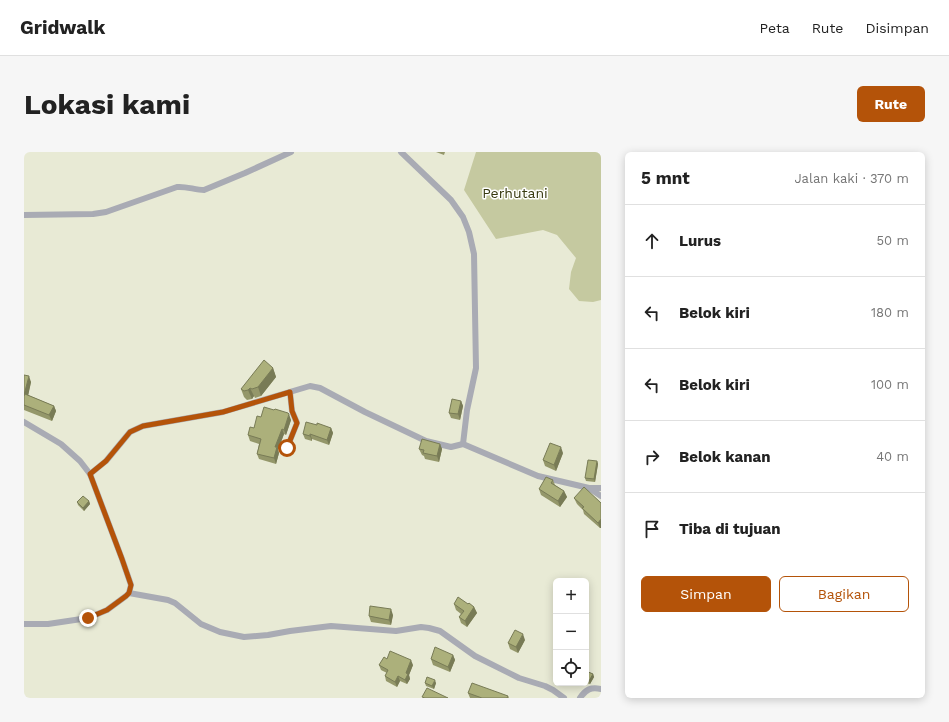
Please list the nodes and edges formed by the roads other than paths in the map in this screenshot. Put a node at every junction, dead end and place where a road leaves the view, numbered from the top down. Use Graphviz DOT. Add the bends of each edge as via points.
graph roads {
  1 [pos="291,152"];
  2 [pos="401,152"];
  3 [pos="24,215"];
  4 [pos="290,392"];
  5 [pos="24,422"];
  6 [pos="463,444"];
  7 [pos="287,448"];
  8 [pos="90,474"];
  9 [pos="589,488"];
  10 [pos="601,488"];
  11 [pos="601,496"];
  12 [pos="129,593"];
  13 [pos="24,624"];
  14 [pos="601,689"];
  15 [pos="564,698"];
  16 [pos="580,698"];
  1 -- 3 [label="street" via="204,190 177,187 106,212 93,214"];
  2 -- 6 [label="street" via="451,200 463,217 474,254 476,368"];
  4 -- 6 [label="street" via="310,386 320,388 426,441 451,446"];
  4 -- 7 [label="street" via="292,411 297,423"];
  4 -- 8 [label="street" via="223,412 143,426 130,432 106,461"];
  5 -- 8 [label="street" via="61,444"];
  6 -- 9 [label="street" via="538,476"];
  8 -- 12 [label="street" via="130,580"];
  9 -- 10 [label="street"];
  9 -- 11 [label="street"];
  12 -- 13 [label="street" via="107,610 88,618"];
  12 -- 15 [label="street" via="168,600 201,624 220,632 244,637 331,626 396,630 430,628 440,631 475,656 518,678 545,686"];
  14 -- 16 [label="street" via="590,688"];
}
